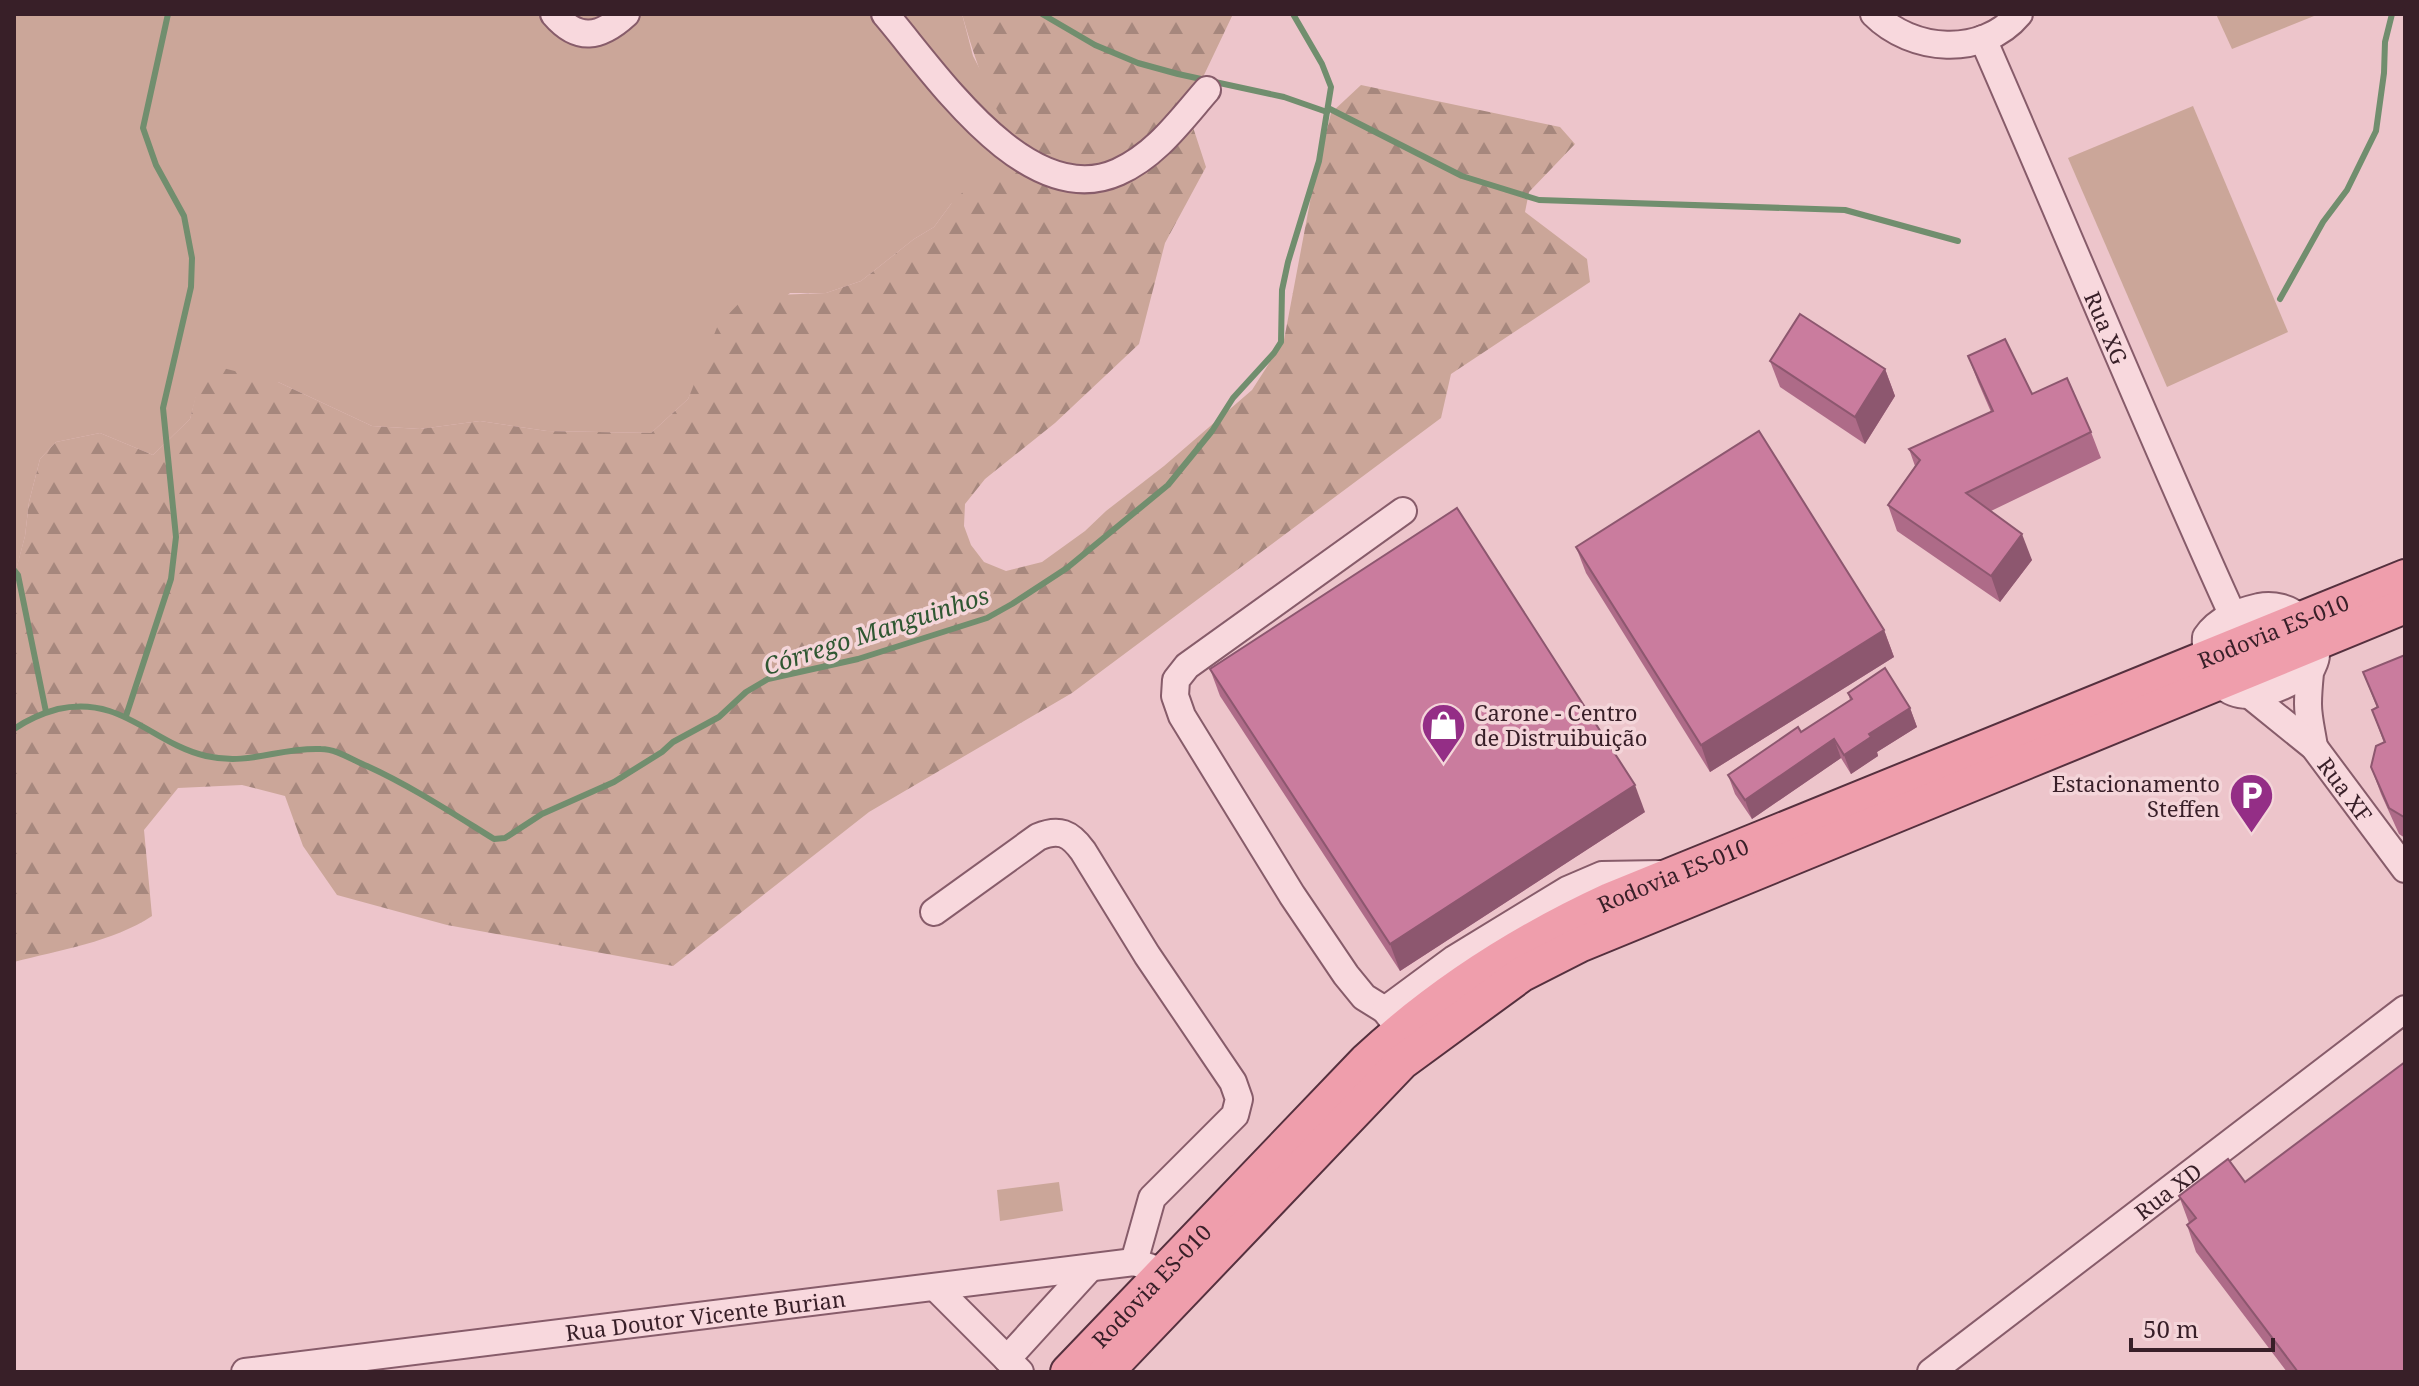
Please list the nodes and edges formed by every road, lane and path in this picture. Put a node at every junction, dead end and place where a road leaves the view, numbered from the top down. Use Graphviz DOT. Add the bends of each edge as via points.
graph roads {
  1 [pos="554,14"];
  2 [pos="626,14"];
  3 [pos="885,14"];
  4 [pos="1874,14"];
  5 [pos="2019,14"];
  6 [pos="1983,39"];
  7 [pos="1207,90"];
  8 [pos="1403,511"];
  9 [pos="2405,577"];
  10 [pos="2405,606"];
  11 [pos="2233,616"];
  12 [pos="2309,643"];
  13 [pos="2212,669"];
  14 [pos="2251,696"];
  15 [pos="2314,747"];
  16 [pos="2405,869"];
  17 [pos="934,912"];
  18 [pos="2405,1009"];
  19 [pos="1392,1020"];
  20 [pos="1149,1267"];
  21 [pos="1090,1268"];
  22 [pos="936,1288"];
  23 [pos="1014,1365"];
  24 [pos="245,1372"];
  25 [pos="1068,1372"];
  26 [pos="1106,1372"];
  27 [pos="1931,1372"];
  1 -- 2 [label="street" via="578,34 595,32"];
  3 -- 7 [label="street" via="965,111 1003,144 1053,174 1089,178 1119,172 1160,144"];
  4 -- 6 [label="street" via="1887,27 1917,41 1950,46"];
  5 -- 6 [label="street"];
  6 -- 11 [label="street, Rua XG"];
  8 -- 19 [label="street" via="1187,666 1176,680 1175,696 1220,781 1292,895 1360,992"];
  9 -- 12 [label="main road, Rodovia ES-010"];
  10 -- 12 [label="main road, Rodovia ES-010"];
  11 -- 12 [label="street" via="2262,606 2292,610"];
  11 -- 13 [label="street" via="2212,627 2206,637"];
  12 -- 13 [label="main road, Rodovia ES-010"];
  12 -- 14 [label="street" via="2261,694"];
  12 -- 15 [label="street, Rua XF" via="2308,706"];
  13 -- 14 [label="street, Rua XF" via="2233,693"];
  13 -- 19 [label="main road, Rodovia ES-010" via="1584,912"];
  13 -- 26 [label="main road, Rodovia ES-010" via="1522,974 1402,1062"];
  14 -- 15 [label="street, Rua XF"];
  15 -- 16 [label="street, Rua XF"];
  17 -- 20 [label="street" via="1038,837 1053,830 1071,836 1233,1082 1239,1099 1235,1115 1152,1198"];
  18 -- 27 [label="street, Rua XD"];
  19 -- 20 [label="main road, Rodovia ES-010" via="1335,1091"];
  20 -- 21 [label="street, Rua Doutor Vicente Burian"];
  20 -- 25 [label="main road, Rodovia ES-010"];
  21 -- 22 [label="street, Rua Doutor Vicente Burian"];
  21 -- 23 [label="street"];
  22 -- 23 [label="street"];
  22 -- 24 [label="street, Rua Doutor Vicente Burian"];
}
